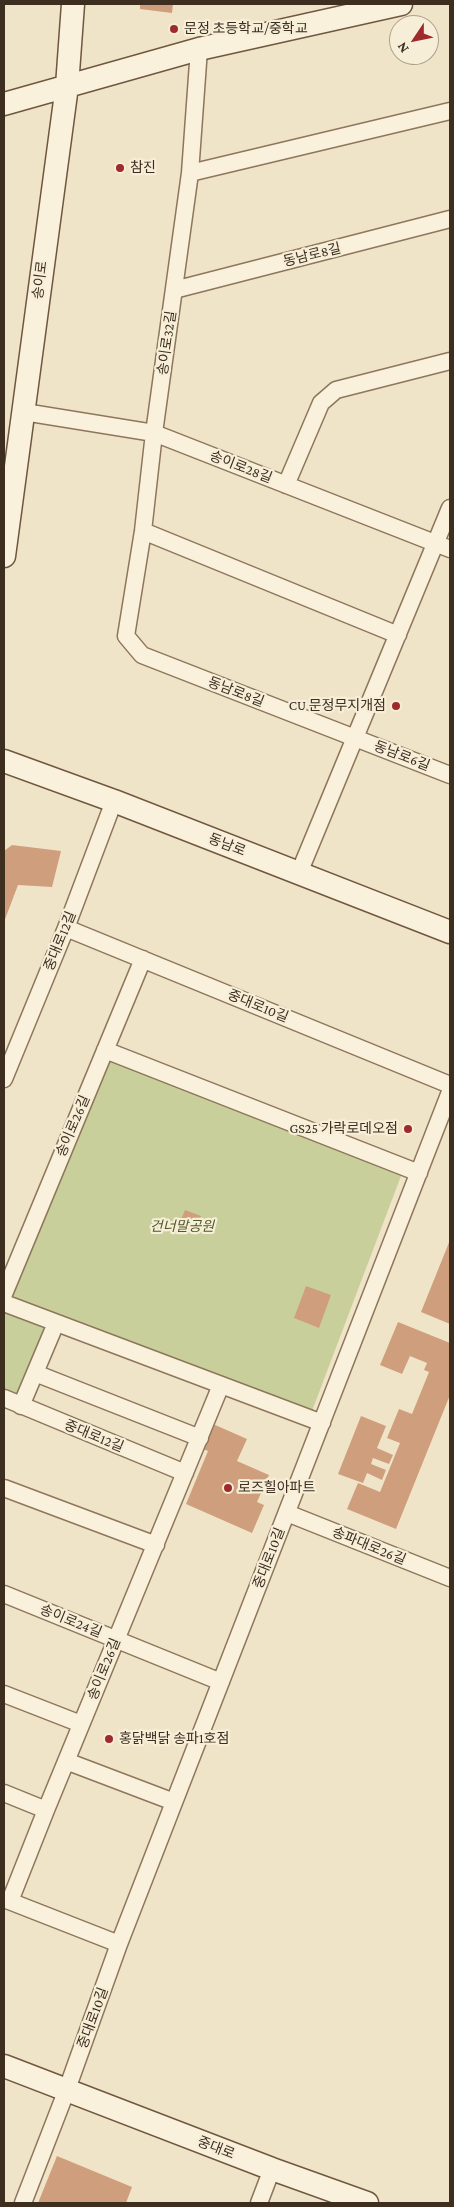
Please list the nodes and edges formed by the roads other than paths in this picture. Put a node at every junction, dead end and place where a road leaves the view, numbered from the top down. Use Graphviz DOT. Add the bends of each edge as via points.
graph roads {
  1 [pos="73,4"];
  2 [pos="401,4"];
  3 [pos="200,49"];
  4 [pos="66,86"];
  5 [pos="4,104"];
  6 [pos="450,111"];
  7 [pos="190,173"];
  8 [pos="450,219"];
  9 [pos="174,290"];
  10 [pos="450,361"];
  11 [pos="24,412"];
  12 [pos="154,433"];
  13 [pos="286,485"];
  14 [pos="450,508"];
  15 [pos="143,531"];
  16 [pos="443,546"];
  17 [pos="4,556"];
  18 [pos="398,635"];
  19 [pos="126,636"];
  20 [pos="354,738"];
  21 [pos="4,760"];
  22 [pos="450,775"];
  23 [pos="114,801"];
  24 [pos="299,873"];
  25 [pos="66,928"];
  26 [pos="450,932"];
  27 [pos="143,959"];
  28 [pos="105,1050"];
  29 [pos="4,1079"];
  30 [pos="450,1085"];
  31 [pos="450,1092"];
  32 [pos="419,1173"];
  33 [pos="4,1294"];
  34 [pos="4,1303"];
  35 [pos="56,1323"];
  36 [pos="35,1372"];
  37 [pos="221,1385"];
  38 [pos="4,1398"];
  39 [pos="21,1406"];
  40 [pos="322,1423"];
  41 [pos="200,1438"];
  42 [pos="185,1473"];
  43 [pos="4,1488"];
  44 [pos="287,1513"];
  45 [pos="156,1544"];
  46 [pos="450,1578"];
  47 [pos="4,1594"];
  48 [pos="116,1640"];
  49 [pos="221,1682"];
  50 [pos="4,1694"];
  51 [pos="82,1724"];
  52 [pos="66,1761"];
  53 [pos="4,1793"];
  54 [pos="174,1802"];
  55 [pos="46,1810"];
  56 [pos="7,1900"];
  57 [pos="119,1944"];
  58 [pos="4,2066"];
  59 [pos="66,2092"];
  60 [pos="272,2169"];
  61 [pos="23,2203"];
  62 [pos="259,2203"];
  63 [pos="367,2203"];
  1 -- 4 [label="main road, 송이로"];
  2 -- 3 [label="main road"];
  3 -- 4 [label="main road"];
  3 -- 7 [label="street, 송이로32길"];
  4 -- 5 [label="main road"];
  4 -- 11 [label="main road, 송이로"];
  6 -- 7 [label="street"];
  7 -- 9 [label="street, 송이로32길"];
  8 -- 9 [label="street, 동남로8길"];
  9 -- 12 [label="street, 송이로32길"];
  10 -- 13 [label="street" via="336,390 321,403"];
  11 -- 12 [label="street, 송이로28길"];
  11 -- 17 [label="main road, 송이로"];
  12 -- 13 [label="street, 송이로28길"];
  12 -- 15 [label="street, 송이로32길"];
  13 -- 16 [label="street, 송이로28길"];
  14 -- 16 [label="street"];
  15 -- 18 [label="street"];
  15 -- 19 [label="street, 송이로32길"];
  16 -- 18 [label="street"];
  18 -- 20 [label="street"];
  19 -- 20 [label="street, 동남로8길" via="142,655"];
  20 -- 22 [label="street, 동남로6길"];
  20 -- 24 [label="street"];
  21 -- 23 [label="main road, 동남로"];
  23 -- 24 [label="main road, 동남로"];
  23 -- 25 [label="street, 중대로12길"];
  24 -- 26 [label="main road, 동남로"];
  25 -- 27 [label="street, 중대로10길"];
  25 -- 29 [label="street, 중대로12길"];
  27 -- 28 [label="street, 송이로26길"];
  27 -- 30 [label="street, 중대로10길"];
  28 -- 32 [label="street"];
  28 -- 33 [label="street, 송이로26길"];
  31 -- 32 [label="street, 중대로10길"];
  32 -- 40 [label="street, 중대로10길"];
  34 -- 35 [label="street"];
  35 -- 36 [label="street"];
  35 -- 37 [label="street"];
  36 -- 39 [label="street"];
  36 -- 41 [label="street"];
  37 -- 40 [label="street"];
  37 -- 41 [label="street, 송이로26길"];
  38 -- 39 [label="street, 중대로12길"];
  39 -- 42 [label="street, 중대로12길"];
  40 -- 44 [label="street, 중대로10길"];
  41 -- 42 [label="street, 송이로26길"];
  42 -- 45 [label="street, 송이로26길"];
  43 -- 45 [label="street"];
  44 -- 46 [label="street, 송파대로26길"];
  44 -- 49 [label="street, 중대로10길"];
  45 -- 48 [label="street, 송이로26길"];
  47 -- 48 [label="street, 송이로24길"];
  48 -- 49 [label="street, 송이로24길"];
  48 -- 51 [label="street, 송이로26길"];
  49 -- 54 [label="street, 중대로10길"];
  50 -- 51 [label="street"];
  51 -- 52 [label="street, 송이로26길"];
  52 -- 54 [label="street"];
  52 -- 55 [label="street, 송이로26길"];
  53 -- 55 [label="street"];
  54 -- 57 [label="street, 중대로10길"];
  55 -- 56 [label="street, 송이로26길"];
  56 -- 57 [label="street"];
  57 -- 59 [label="street, 중대로10길"];
  58 -- 59 [label="main road, 중대로"];
  59 -- 60 [label="main road, 중대로"];
  59 -- 61 [label="street"];
  60 -- 62 [label="street"];
  60 -- 63 [label="main road, 중대로"];
}
